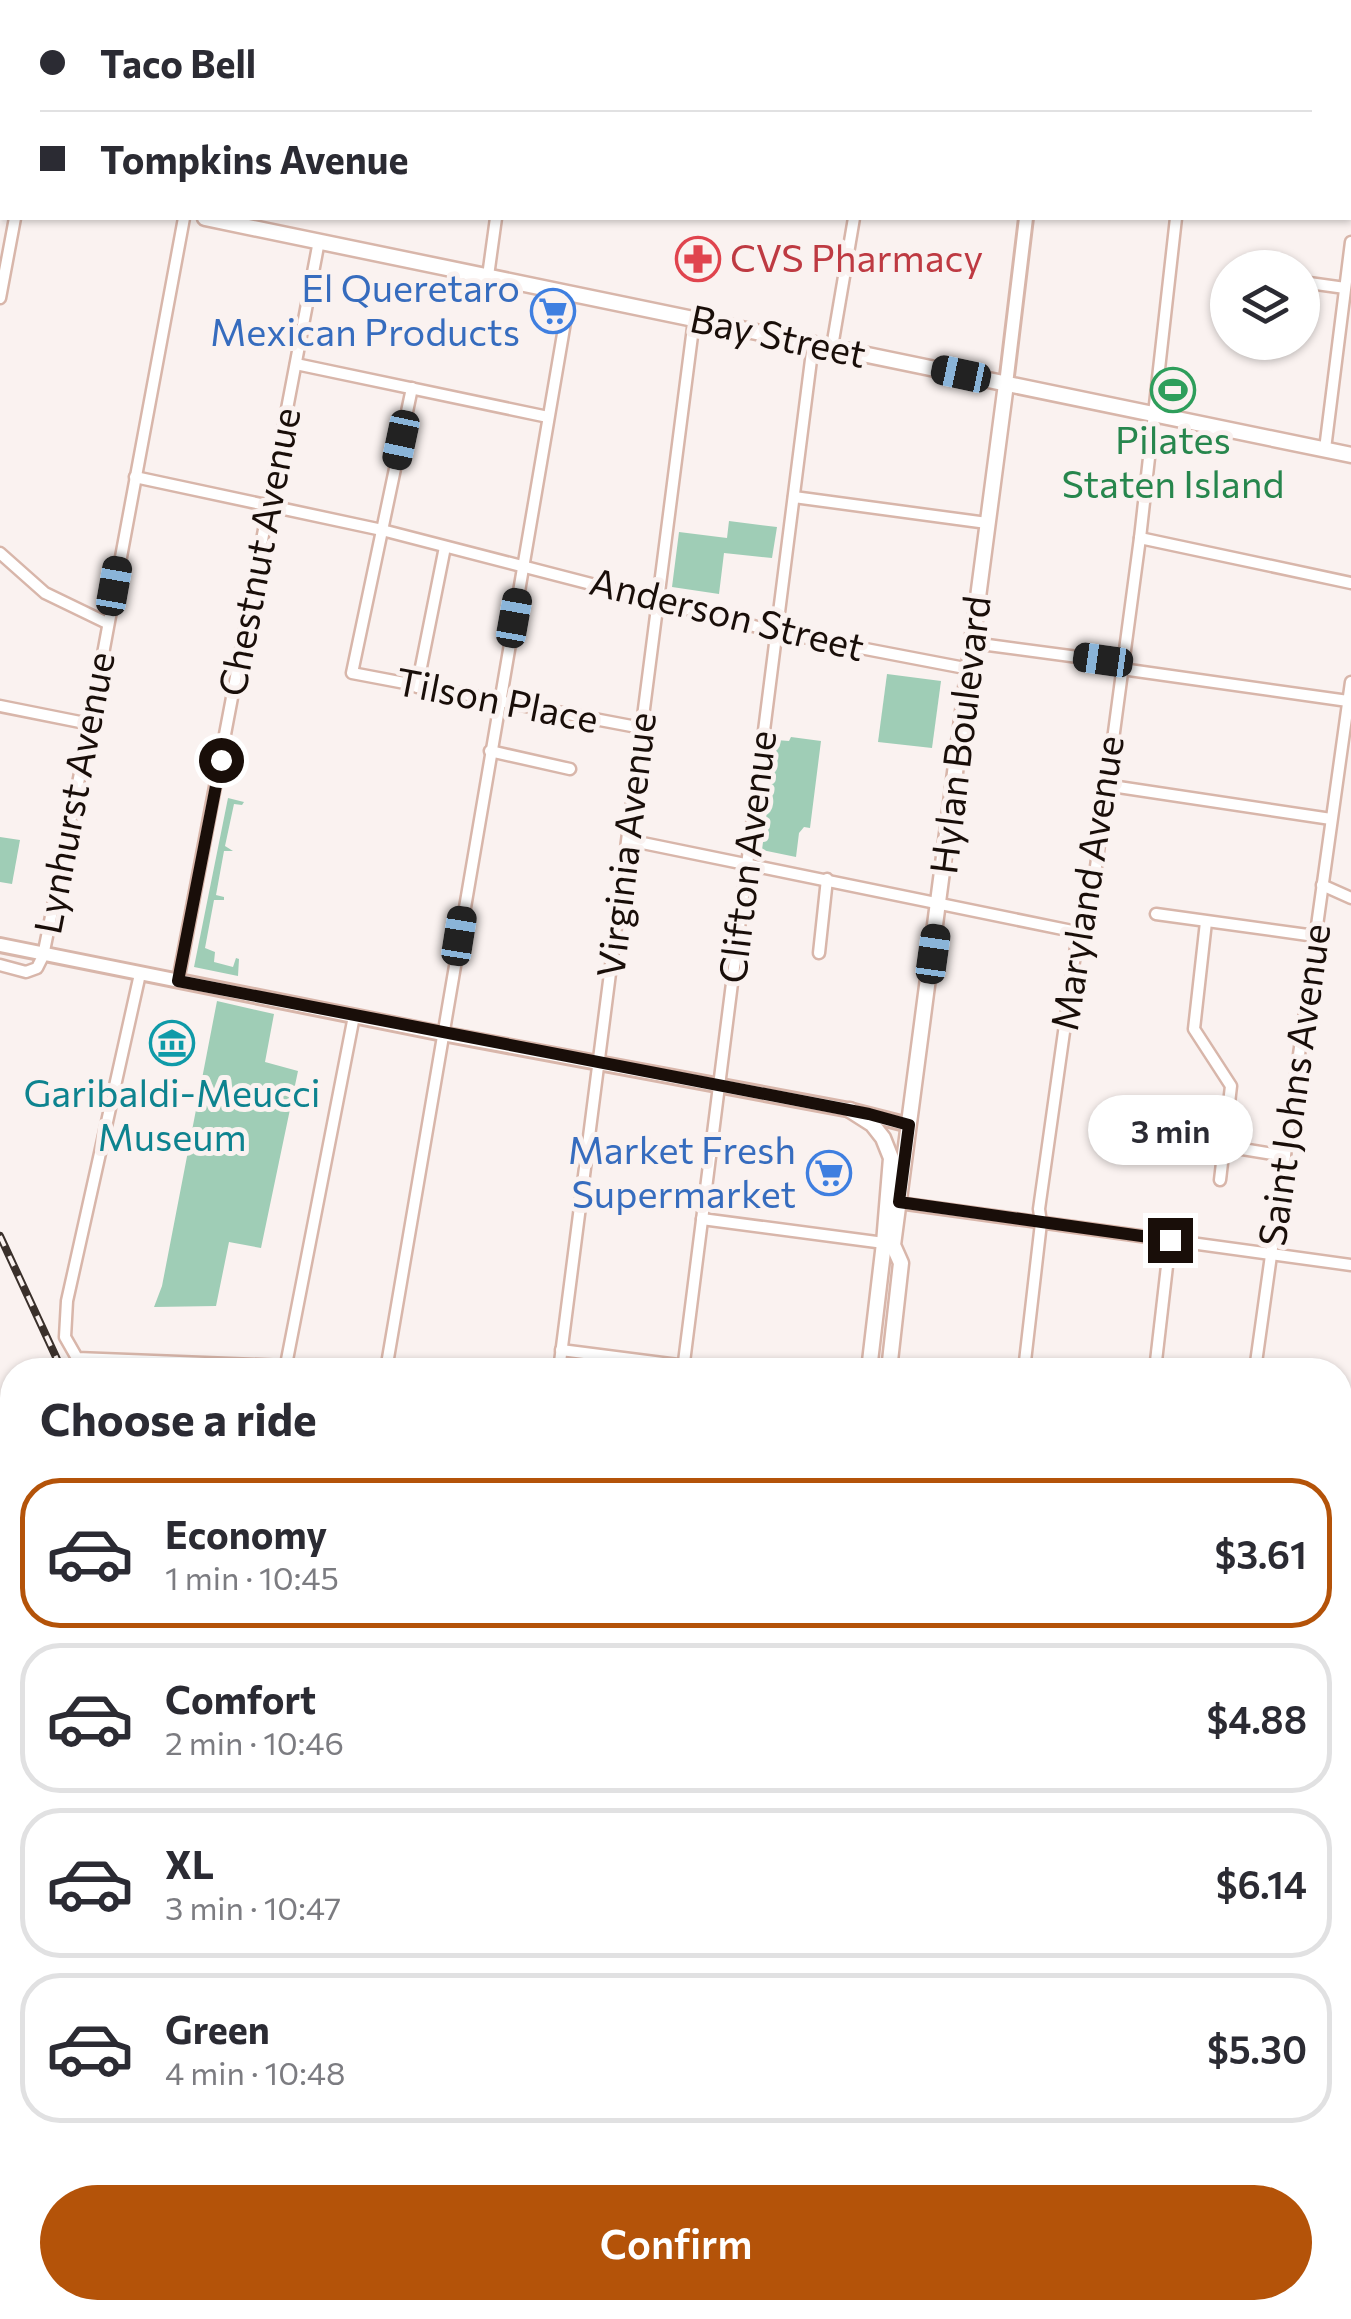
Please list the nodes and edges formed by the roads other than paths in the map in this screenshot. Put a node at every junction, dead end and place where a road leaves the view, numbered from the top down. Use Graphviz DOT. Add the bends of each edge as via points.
graph roads {
  1 [pos="16,220"];
  2 [pos="184,220"];
  3 [pos="215,220"];
  4 [pos="496,220"];
  5 [pos="854,220"];
  6 [pos="1026,220"];
  7 [pos="1176,220"];
  8 [pos="319,241"];
  9 [pos="1351,242"];
  10 [pos="488,276"];
  11 [pos="1320,285"];
  12 [pos="1345,288"];
  13 [pos="570,293"];
  14 [pos="0,298"];
  15 [pos="694,320"];
  16 [pos="813,344"];
  17 [pos="832,348"];
  18 [pos="296,364"];
  19 [pos="1006,384"];
  20 [pos="412,388"];
  21 [pos="1154,414"];
  22 [pos="548,417"];
  23 [pos="1325,449"];
  24 [pos="1351,454"];
  25 [pos="134,477"];
  26 [pos="794,497"];
  27 [pos="268,505"];
  28 [pos="987,522"];
  29 [pos="382,530"];
  30 [pos="1140,538"];
  31 [pos="445,547"];
  32 [pos="0,552"];
  33 [pos="524,565"];
  34 [pos="1351,583"];
  35 [pos="658,600"];
  36 [pos="108,623"];
  37 [pos="777,632"];
  38 [pos="974,643"];
  39 [pos="1123,666"];
  40 [pos="970,669"];
  41 [pos="1351,682"];
  42 [pos="417,687"];
  43 [pos="1348,701"];
  44 [pos="498,703"];
  45 [pos="0,706"];
  46 [pos="90,724"];
  47 [pos="642,728"];
  48 [pos="490,751"];
  49 [pos="570,769"];
  50 [pos="1105,784"];
  51 [pos="1331,819"];
  52 [pos="628,840"];
  53 [pos="747,864"];
  54 [pos="827,879"];
  55 [pos="1322,885"];
  56 [pos="1351,898"];
  57 [pos="940,903"];
  58 [pos="1156,914"];
  59 [pos="1206,922"];
  60 [pos="1082,933"];
  61 [pos="1315,936"];
  62 [pos="0,945"];
  63 [pos="819,952"];
  64 [pos="43,956"];
  65 [pos="0,965"];
  66 [pos="140,974"];
  67 [pos="178,981"];
  68 [pos="354,1016"];
  69 [pos="442,1034"];
  70 [pos="598,1063"];
  71 [pos="718,1085"];
  72 [pos="850,1110"];
  73 [pos="909,1125"];
  74 [pos="1224,1146"];
  75 [pos="1285,1156"];
  76 [pos="1220,1180"];
  77 [pos="899,1202"];
  78 [pos="702,1220"];
  79 [pos="1041,1223"];
  80 [pos="1170,1240"];
  81 [pos="889,1244"];
  82 [pos="1272,1253"];
  83 [pos="1351,1265"];
  84 [pos="561,1350"];
  85 [pos="77,1358"];
  86 [pos="287,1358"];
  87 [pos="389,1358"];
  88 [pos="560,1358"];
  89 [pos="615,1358"];
  90 [pos="684,1358"];
  91 [pos="871,1358"];
  92 [pos="891,1358"];
  93 [pos="1025,1358"];
  94 [pos="1156,1358"];
  95 [pos="1258,1358"];
  1 -- 14 [label="street"];
  2 -- 25 [label="street, Lynhurst Avenue"];
  3 -- 8 [label="main road, Bay Street"];
  4 -- 10 [label="street"];
  5 -- 17 [label="street"];
  6 -- 19 [label="street, Hylan Boulevard"];
  7 -- 21 [label="street, Maryland Avenue"];
  8 -- 10 [label="main road, Bay Street"];
  8 -- 18 [label="street, Chestnut Avenue"];
  9 -- 12 [label="street"];
  10 -- 13 [label="main road, Bay Street"];
  11 -- 12 [label="street"];
  12 -- 23 [label="street"];
  13 -- 15 [label="main road, Bay Street"];
  13 -- 22 [label="street"];
  15 -- 16 [label="main road, Bay Street"];
  15 -- 35 [label="street, Virginia Avenue"];
  16 -- 17 [label="main road, Bay Street"];
  16 -- 26 [label="street, Clifton Avenue"];
  17 -- 19 [label="main road, Bay Street"];
  18 -- 20 [label="street"];
  18 -- 27 [label="street, Chestnut Avenue"];
  19 -- 21 [label="main road, Bay Street"];
  19 -- 28 [label="main road, Hylan Boulevard"];
  20 -- 22 [label="street"];
  20 -- 29 [label="street"];
  21 -- 23 [label="main road, Bay Street"];
  21 -- 30 [label="street, Maryland Avenue"];
  22 -- 33 [label="street"];
  23 -- 24 [label="main road, Bay Street"];
  25 -- 27 [label="street, Anderson Street"];
  25 -- 36 [label="street, Lynhurst Avenue"];
  26 -- 28 [label="street"];
  26 -- 37 [label="street, Clifton Avenue"];
  27 -- 29 [label="street, Anderson Street"];
  27 -- 67 [label="street, Chestnut Avenue"];
  28 -- 38 [label="main road, Hylan Boulevard"];
  29 -- 31 [label="street, Anderson Street"];
  29 -- 42 [label="street, Tilson Place" via="352,674"];
  30 -- 34 [label="street"];
  30 -- 39 [label="street, Maryland Avenue"];
  31 -- 33 [label="street, Anderson Street"];
  31 -- 42 [label="street"];
  32 -- 36 [label="street" via="44,592"];
  33 -- 35 [label="street, Anderson Street"];
  33 -- 44 [label="street"];
  35 -- 37 [label="street, Anderson Street"];
  35 -- 47 [label="street, Virginia Avenue"];
  36 -- 46 [label="street, Lynhurst Avenue"];
  37 -- 40 [label="street, Anderson Street"];
  37 -- 53 [label="street, Clifton Avenue"];
  38 -- 39 [label="street"];
  38 -- 40 [label="main road, Hylan Boulevard"];
  39 -- 43 [label="street"];
  39 -- 50 [label="street, Maryland Avenue"];
  40 -- 57 [label="main road, Hylan Boulevard"];
  41 -- 43 [label="street, Saint Johns Avenue"];
  42 -- 44 [label="street, Tilson Place"];
  43 -- 51 [label="street, Saint Johns Avenue"];
  44 -- 47 [label="street, Tilson Place"];
  44 -- 48 [label="street"];
  45 -- 46 [label="street"];
  46 -- 64 [label="street, Lynhurst Avenue"];
  47 -- 52 [label="street, Virginia Avenue"];
  48 -- 49 [label="street"];
  48 -- 69 [label="street"];
  50 -- 51 [label="street"];
  50 -- 60 [label="street, Maryland Avenue"];
  51 -- 55 [label="street, Saint Johns Avenue"];
  52 -- 53 [label="street"];
  52 -- 70 [label="street, Virginia Avenue"];
  53 -- 54 [label="street"];
  53 -- 71 [label="street, Clifton Avenue"];
  54 -- 57 [label="street"];
  54 -- 63 [label="street"];
  55 -- 56 [label="street"];
  55 -- 61 [label="street, Saint Johns Avenue"];
  57 -- 60 [label="street"];
  57 -- 73 [label="main road, Hylan Boulevard"];
  58 -- 59 [label="street"];
  59 -- 61 [label="street"];
  59 -- 74 [label="street" via="1194,1029 1231,1086"];
  60 -- 79 [label="street, Maryland Avenue"];
  61 -- 75 [label="street, Saint Johns Avenue"];
  62 -- 64 [label="street"];
  64 -- 65 [label="street" via="38,968 26,972"];
  64 -- 66 [label="street"];
  66 -- 67 [label="street"];
  66 -- 85 [label="street" via="67,1300 64,1337"];
  67 -- 68 [label="street"];
  68 -- 69 [label="street"];
  68 -- 86 [label="street"];
  69 -- 70 [label="street"];
  69 -- 87 [label="street"];
  70 -- 71 [label="street"];
  70 -- 84 [label="street, Virginia Avenue"];
  71 -- 72 [label="street"];
  71 -- 78 [label="street, Clifton Avenue"];
  72 -- 73 [label="street"];
  72 -- 81 [label="main road" via="872,1124 889,1152"];
  73 -- 77 [label="main road, Hylan Boulevard"];
  74 -- 75 [label="street"];
  74 -- 76 [label="street"];
  75 -- 82 [label="street, Saint Johns Avenue"];
  77 -- 79 [label="street"];
  77 -- 81 [label="main road, Hylan Boulevard"];
  78 -- 81 [label="street"];
  78 -- 90 [label="street, Clifton Avenue"];
  79 -- 80 [label="street"];
  79 -- 93 [label="street, Maryland Avenue"];
  80 -- 82 [label="street"];
  80 -- 94 [label="street"];
  81 -- 91 [label="main road, Hylan Boulevard"];
  81 -- 92 [label="main road, Hylan Boulevard" via="900,1263"];
  82 -- 83 [label="street"];
  82 -- 95 [label="street, Saint Johns Avenue"];
  84 -- 88 [label="street, Virginia Avenue"];
  84 -- 89 [label="street"];
}
